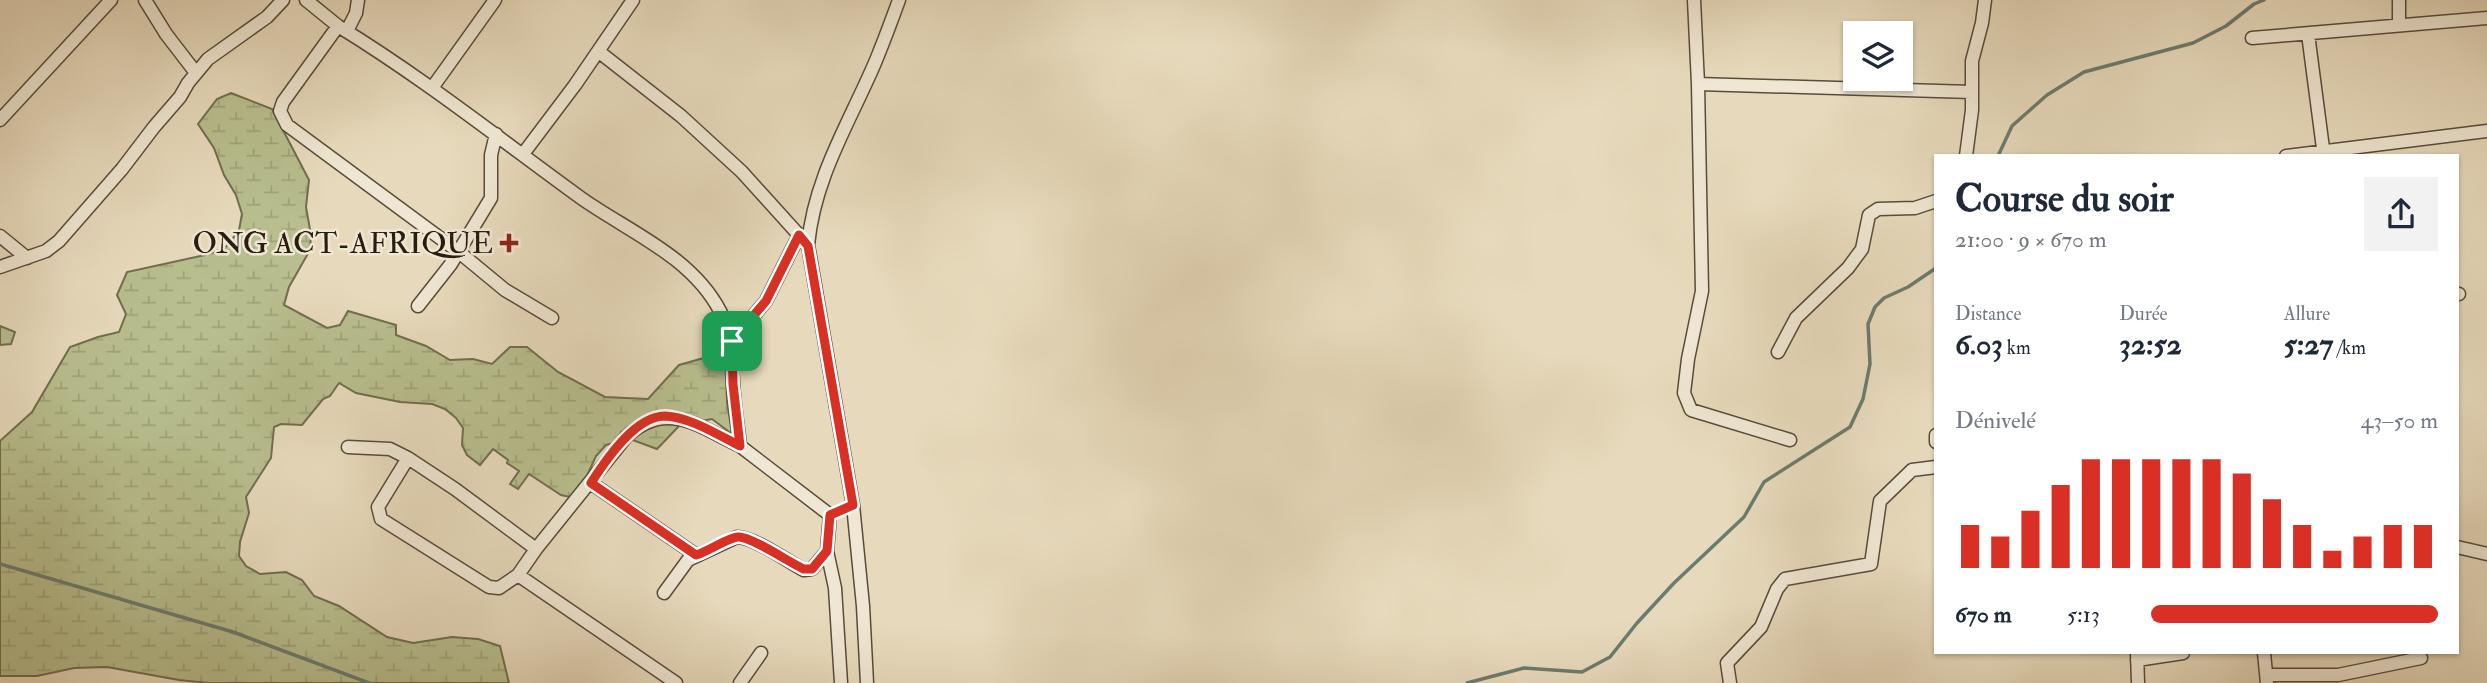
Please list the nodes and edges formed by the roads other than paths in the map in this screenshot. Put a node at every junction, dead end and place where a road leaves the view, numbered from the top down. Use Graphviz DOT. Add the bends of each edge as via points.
graph roads {
  1 [pos="111,0"];
  2 [pos="145,0"];
  3 [pos="283,0"];
  4 [pos="306,0"];
  5 [pos="358,0"];
  6 [pos="495,0"];
  7 [pos="633,0"];
  8 [pos="899,0"];
  9 [pos="1694,0"];
  10 [pos="1985,0"];
  11 [pos="2399,0"];
  12 [pos="2487,18"];
  13 [pos="2399,24"];
  14 [pos="342,28"];
  15 [pos="2308,34"];
  16 [pos="2252,38"];
  17 [pos="598,51"];
  18 [pos="196,73"];
  19 [pos="1698,84"];
  20 [pos="432,88"];
  21 [pos="1972,92"];
  22 [pos="0,120"];
  23 [pos="2487,131"];
  24 [pos="496,134"];
  25 [pos="523,154"];
  26 [pos="1966,154"];
  27 [pos="2324,154"];
  28 [pos="1934,202"];
  29 [pos="799,235"];
  30 [pos="0,236"];
  31 [pos="808,246"];
  32 [pos="459,252"];
  33 [pos="27,258"];
  34 [pos="0,267"];
  35 [pos="418,306"];
  36 [pos="552,318"];
  37 [pos="732,341"];
  38 [pos="1778,352"];
  39 [pos="1790,440"];
  40 [pos="740,446"];
  41 [pos="348,447"];
  42 [pos="408,458"];
  43 [pos="1934,467"];
  44 [pos="591,483"];
  45 [pos="853,505"];
  46 [pos="830,515"];
  47 [pos="2459,547"];
  48 [pos="536,549"];
  49 [pos="827,551"];
  50 [pos="2487,554"];
  51 [pos="696,555"];
  52 [pos="518,575"];
  53 [pos="664,593"];
  54 [pos="761,653"];
  55 [pos="2168,654"];
  56 [pos="2263,654"];
  57 [pos="2137,656"];
  58 [pos="2421,658"];
  59 [pos="2267,679"];
  60 [pos="2136,682"];
  61 [pos="676,683"];
  62 [pos="740,683"];
  63 [pos="841,683"];
  64 [pos="867,683"];
  65 [pos="1730,683"];
  1 -- 22 [label="street"];
  2 -- 18 [label="street"];
  3 -- 18 [label="street"];
  4 -- 14 [label="street"];
  5 -- 14 [label="street" via="356,13"];
  6 -- 20 [label="street"];
  7 -- 17 [label="street"];
  8 -- 31 [label="street" via="874,66 836,144 814,205"];
  9 -- 19 [label="street"];
  10 -- 21 [label="street" via="1972,61"];
  11 -- 13 [label="street"];
  12 -- 13 [label="street"];
  13 -- 15 [label="street"];
  14 -- 20 [label="street"];
  14 -- 32 [label="street" via="283,102 283,118"];
  15 -- 16 [label="street"];
  15 -- 27 [label="street"];
  17 -- 25 [label="street"];
  17 -- 29 [label="street" via="681,116 742,172"];
  18 -- 33 [label="street" via="59,241"];
  19 -- 21 [label="street"];
  19 -- 39 [label="street" via="1702,291 1684,393 1691,410"];
  20 -- 24 [label="street"];
  21 -- 26 [label="street"];
  23 -- 27 [label="street"];
  24 -- 25 [label="street"];
  24 -- 32 [label="street" via="491,198"];
  25 -- 37 [label="street" via="685,269 711,295"];
  28 -- 38 [label="street" via="1915,208 1878,209 1868,215 1862,249 1796,318"];
  29 -- 31 [label="street"];
  29 -- 37 [label="street" via="766,301"];
  30 -- 33 [label="street"];
  31 -- 45 [label="street"];
  32 -- 35 [label="street"];
  32 -- 36 [label="street" via="505,290"];
  33 -- 34 [label="street"];
  37 -- 40 [label="street"];
  40 -- 44 [label="street" via="665,416 638,426"];
  40 -- 46 [label="street"];
  41 -- 42 [label="street" via="390,449"];
  42 -- 48 [label="street"];
  42 -- 52 [label="street" via="378,507 381,519 489,587 499,588"];
  43 -- 65 [label="street" via="1912,470 1880,501 1871,564 1785,579 1761,627 1727,663"];
  44 -- 48 [label="street"];
  44 -- 51 [label="street"];
  45 -- 46 [label="street"];
  45 -- 64 [label="street"];
  46 -- 49 [label="street"];
  47 -- 50 [label="street"];
  48 -- 52 [label="street"];
  49 -- 51 [label="street" via="808,570 742,537"];
  49 -- 63 [label="street" via="835,588"];
  51 -- 53 [label="street" via="683,564"];
  52 -- 61 [label="street"];
  54 -- 62 [label="street"];
  55 -- 57 [label="street"];
  56 -- 59 [label="street"];
  57 -- 60 [label="street"];
  58 -- 59 [label="street" via="2338,675"];
}
